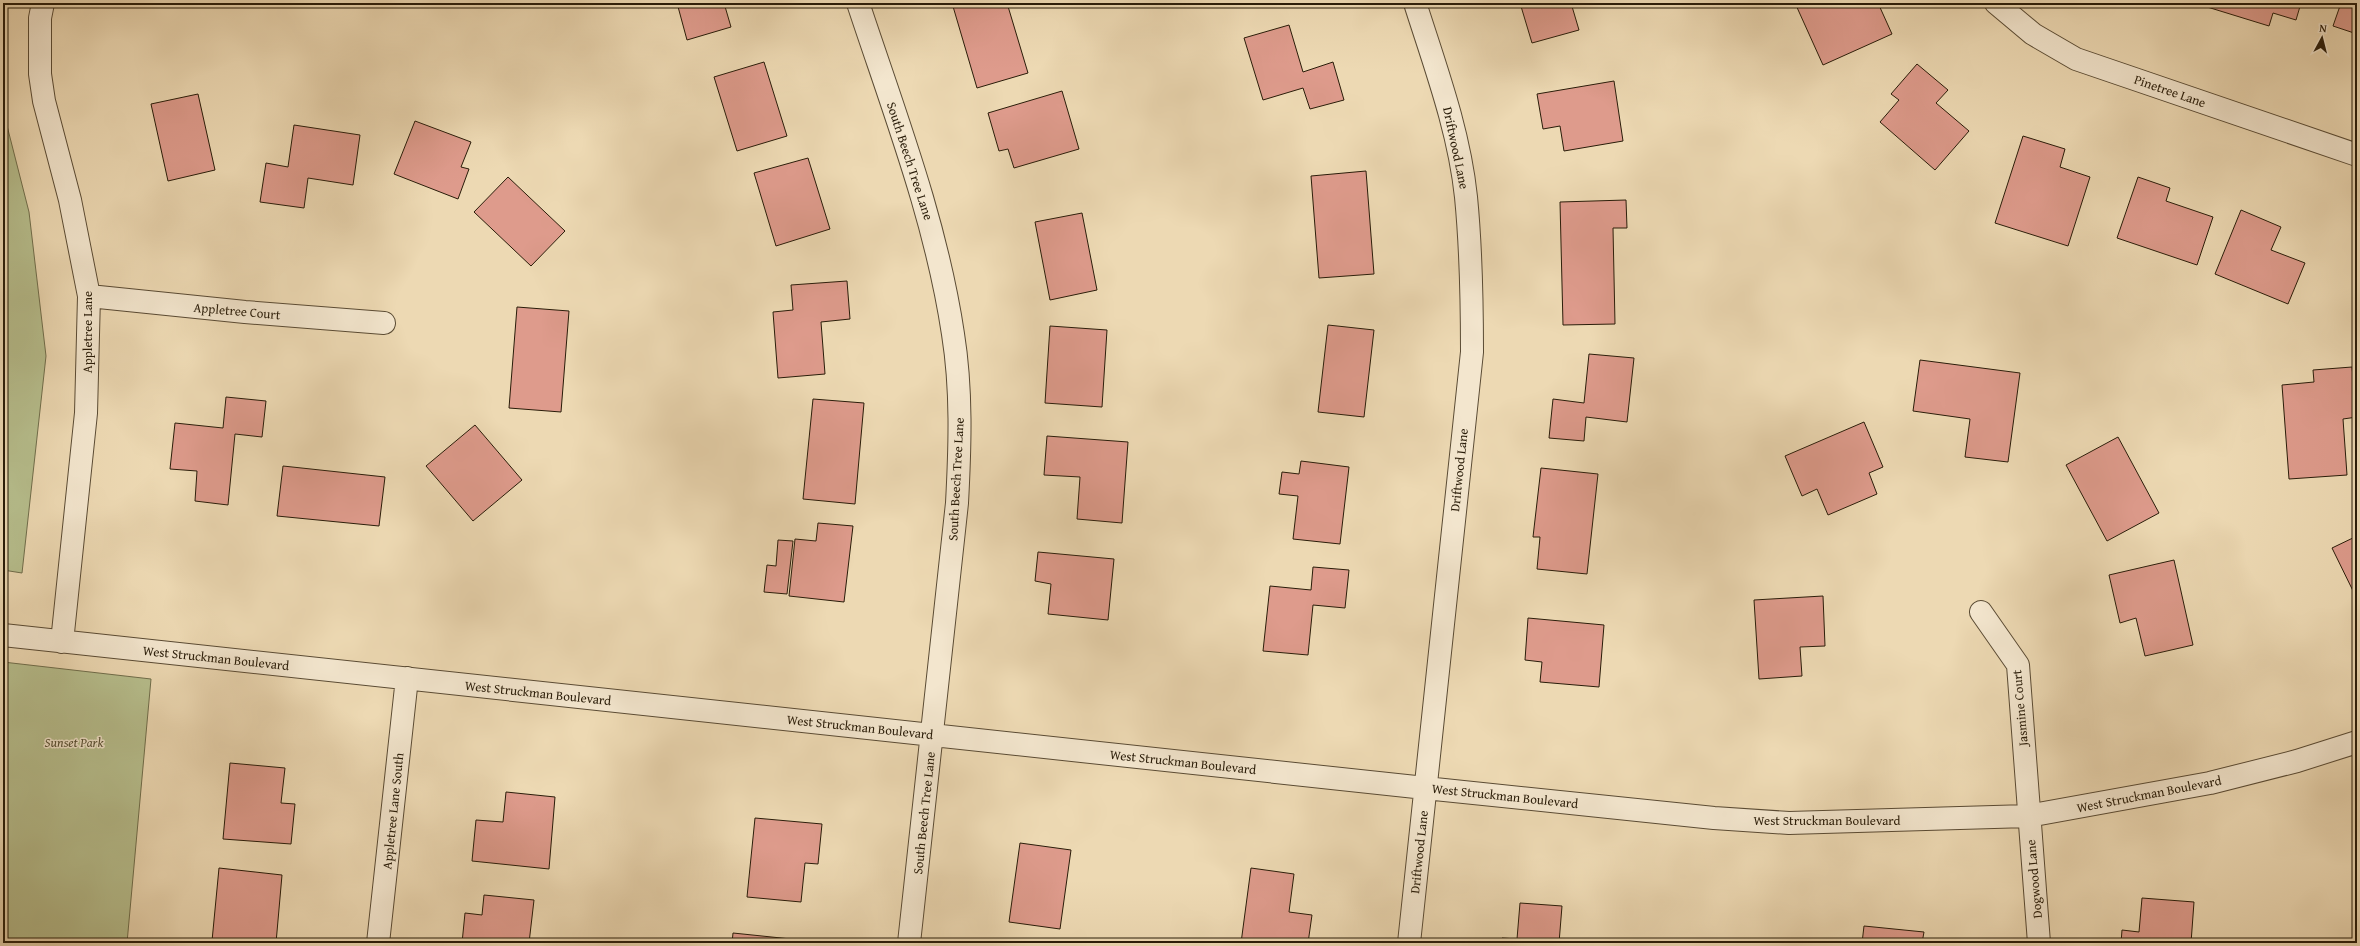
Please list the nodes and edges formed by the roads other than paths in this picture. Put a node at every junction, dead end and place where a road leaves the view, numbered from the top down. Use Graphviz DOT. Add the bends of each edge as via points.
graph roads {
  1 [pos="43,3"];
  2 [pos="858,3"];
  3 [pos="1414,3"];
  4 [pos="1996,3"];
  5 [pos="2357,155"];
  6 [pos="89,296"];
  7 [pos="384,323"];
  8 [pos="1981,612"];
  9 [pos="3,635"];
  10 [pos="62,642"];
  11 [pos="407,678"];
  12 [pos="932,734"];
  13 [pos="2357,742"];
  14 [pos="1425,788"];
  15 [pos="2028,816"];
  16 [pos="378,943"];
  17 [pos="909,943"];
  18 [pos="1409,943"];
  19 [pos="2039,943"];
  1 -- 6 [label="street, Appletree Lane" via="40,18 40,74 44,101 70,200"];
  2 -- 12 [label="street, South Beech Tree Lane" via="920,190 938,254 954,334 958,371 960,443 957,503"];
  3 -- 14 [label="street, Driftwood Lane" via="1453,126 1466,196 1472,284 1472,352"];
  4 -- 5 [label="street, Pinetree Lane" via="2033,34 2076,58"];
  6 -- 7 [label="street, Appletree Court"];
  6 -- 10 [label="street, Appletree Lane" via="86,414"];
  8 -- 15 [label="street, Jasmine Court" via="2018,665"];
  9 -- 10 [label="street, West Struckman Boulevard"];
  10 -- 11 [label="street, West Struckman Boulevard"];
  11 -- 12 [label="street, West Struckman Boulevard"];
  11 -- 16 [label="street, Appletree Lane South"];
  12 -- 14 [label="street, West Struckman Boulevard"];
  12 -- 17 [label="street, South Beech Tree Lane"];
  13 -- 15 [label="street, West Struckman Boulevard" via="2297,761 2210,783 2151,796"];
  14 -- 15 [label="street, West Struckman Boulevard" via="1714,818 1789,823"];
  14 -- 18 [label="street, Driftwood Lane"];
  15 -- 19 [label="street, Dogwood Lane"];
}
